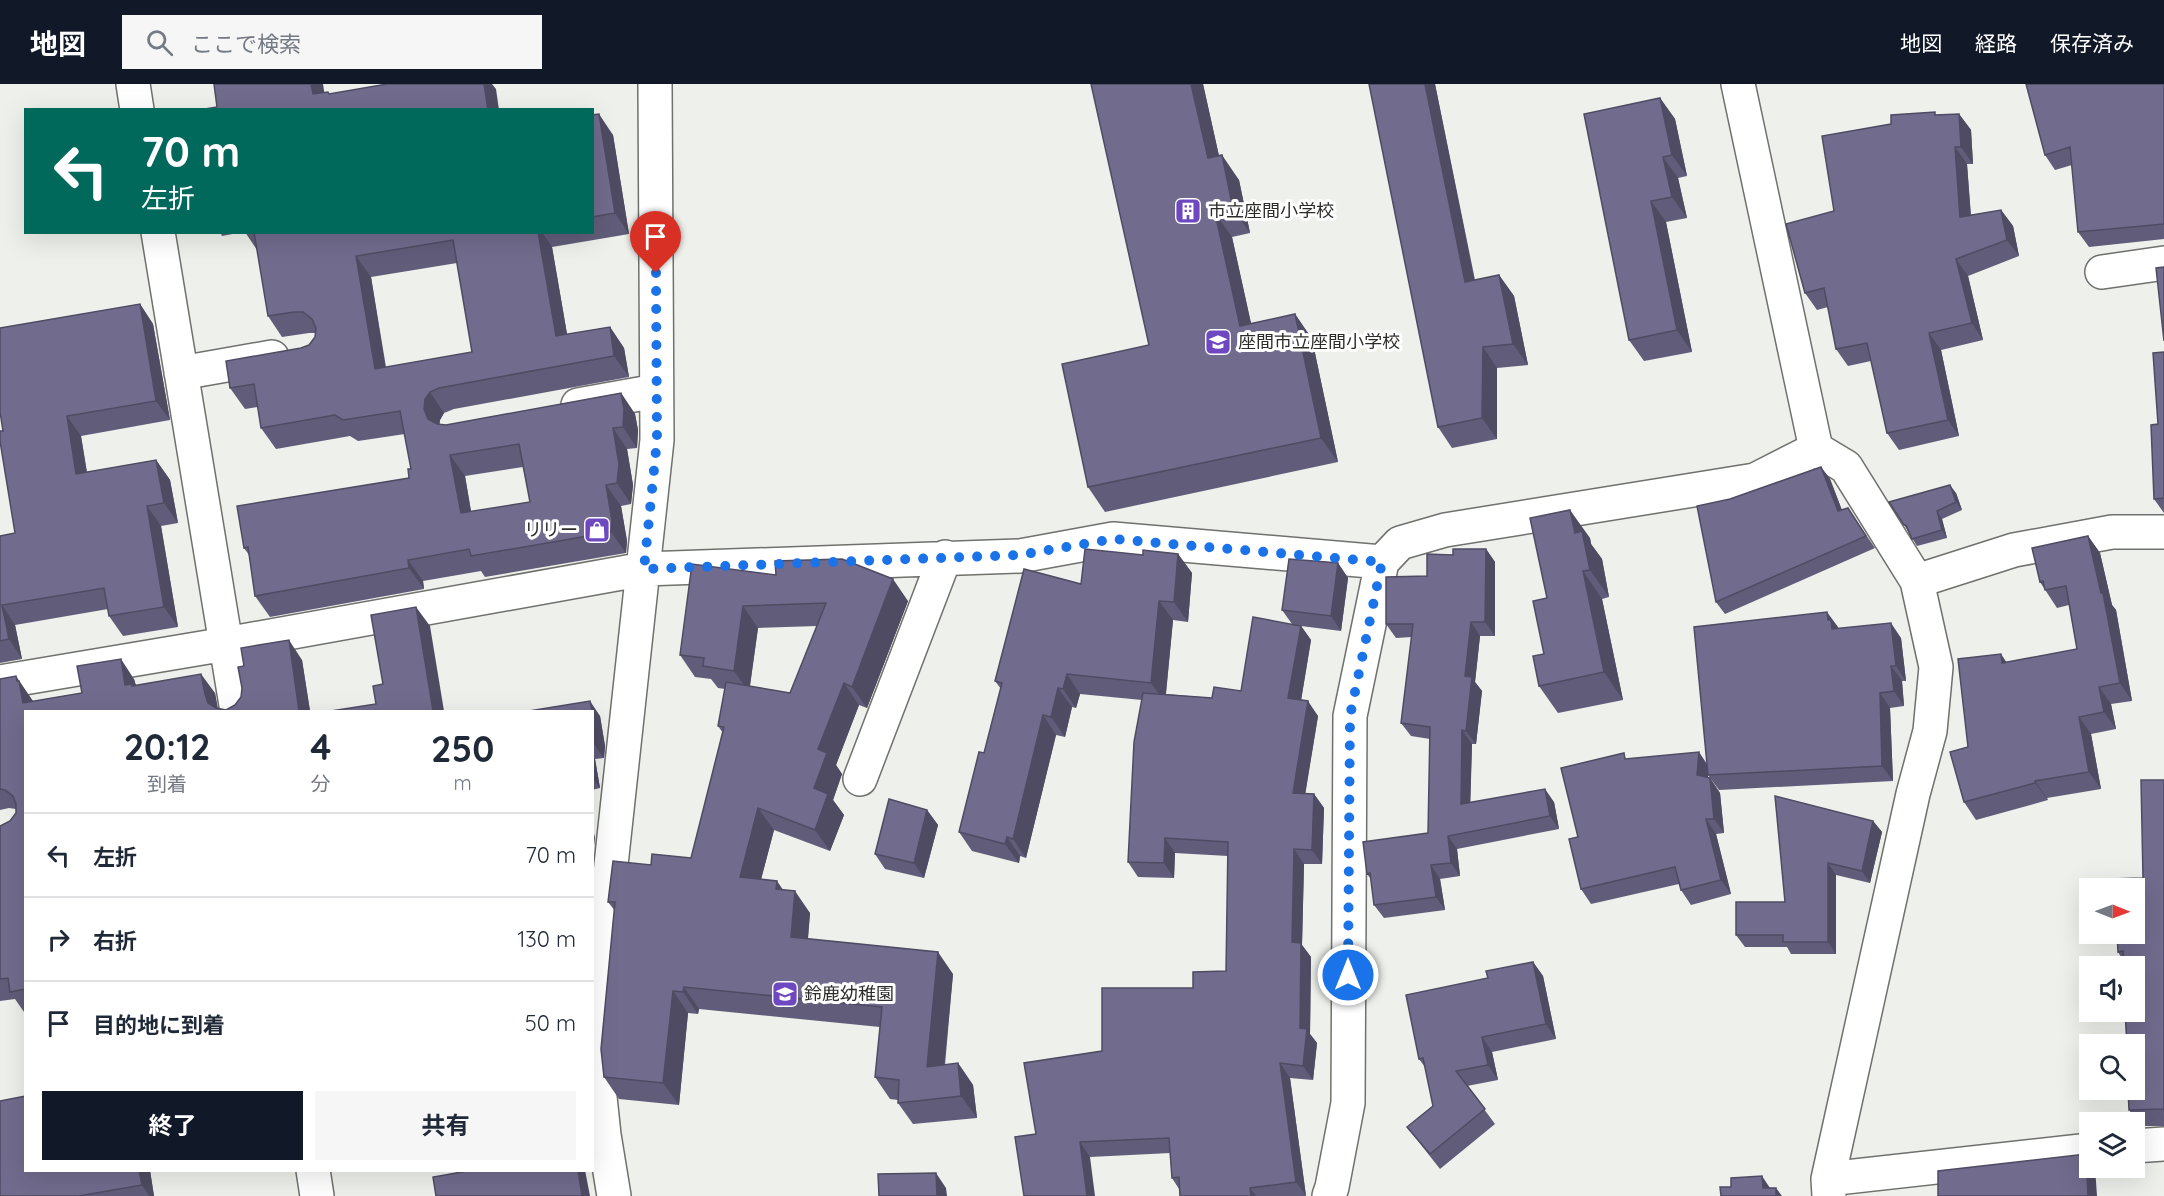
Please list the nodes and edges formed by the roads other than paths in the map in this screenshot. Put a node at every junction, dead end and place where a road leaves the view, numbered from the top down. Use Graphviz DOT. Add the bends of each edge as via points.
graph roads {
  1 [pos="133,84"];
  2 [pos="655,84"];
  3 [pos="1738,84"];
  4 [pos="137,108"];
  5 [pos="158,234"];
  6 [pos="2164,263"];
  7 [pos="2102,272"];
  8 [pos="301,352"];
  9 [pos="181,373"];
  10 [pos="656,391"];
  11 [pos="551,410"];
  12 [pos="1816,449"];
  13 [pos="2164,532"];
  14 [pos="945,557"];
  15 [pos="1382,562"];
  16 [pos="644,569"];
  17 [pos="1917,581"];
  18 [pos="226,644"];
  19 [pos="0,681"];
  20 [pos="237,710"];
  21 [pos="860,779"];
  22 [pos="594,1022"];
  23 [pos="594,1040"];
  24 [pos="2164,1144"];
  25 [pos="2145,1145"];
  26 [pos="2079,1152"];
  27 [pos="313,1172"];
  28 [pos="1828,1187"];
  29 [pos="317,1196"];
  30 [pos="614,1196"];
  31 [pos="1329,1196"];
  1 -- 4 [label="street"];
  2 -- 10 [label="street"];
  3 -- 12 [label="street"];
  5 -- 9 [label="street"];
  6 -- 7 [label="street"];
  8 -- 9 [label="street"];
  9 -- 18 [label="street"];
  10 -- 11 [label="street"];
  10 -- 16 [label="street" via="657,440"];
  12 -- 15 [label="street" via="1755,480 1445,530 1400,543"];
  12 -- 17 [label="street" via="1846,467"];
  13 -- 17 [label="street" via="2112,532 2014,550"];
  14 -- 15 [label="street" via="1020,555 1113,539"];
  14 -- 16 [label="street"];
  14 -- 21 [label="street"];
  15 -- 31 [label="street" via="1350,716 1348,1103"];
  16 -- 18 [label="street"];
  16 -- 22 [label="street"];
  17 -- 28 [label="street" via="1936,667 1930,731 1912,794"];
  18 -- 19 [label="street"];
  18 -- 20 [label="street"];
  23 -- 30 [label="street"];
  24 -- 25 [label="street"];
  26 -- 28 [label="street"];
  27 -- 29 [label="street"];
}
